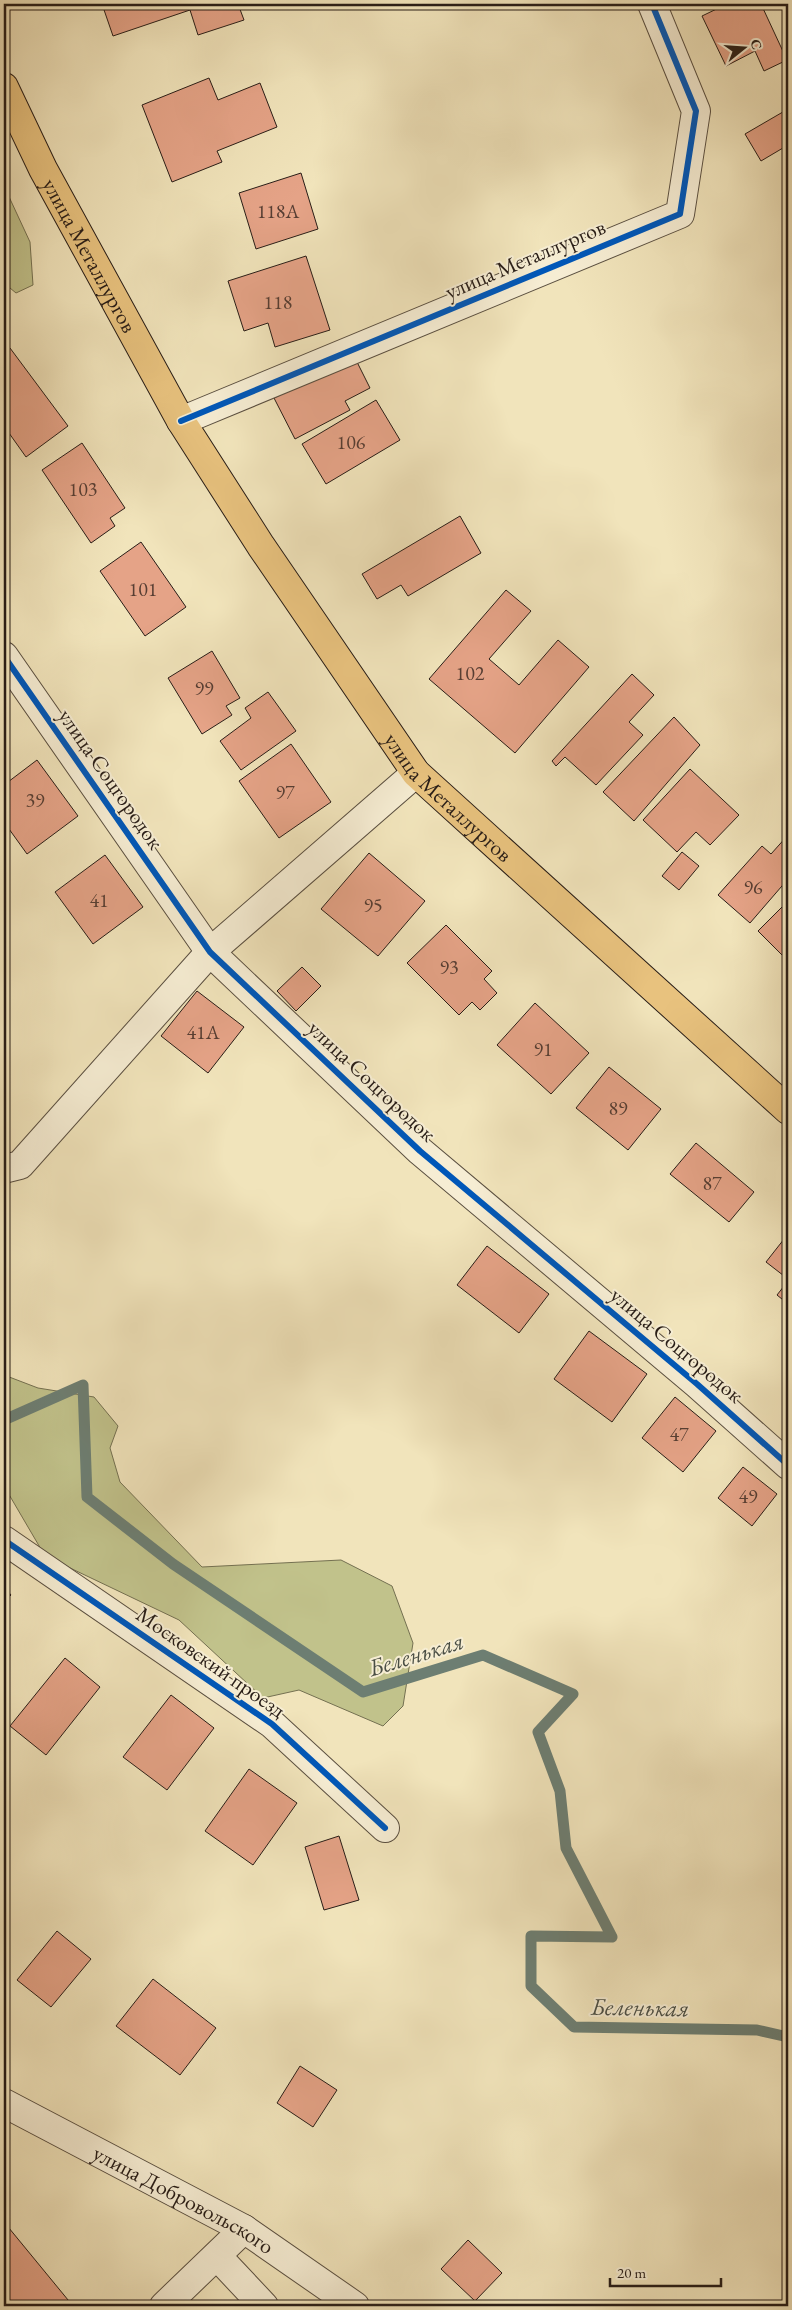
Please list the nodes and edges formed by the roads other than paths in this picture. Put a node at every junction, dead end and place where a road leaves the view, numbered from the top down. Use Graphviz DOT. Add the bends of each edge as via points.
graph roads {
  1 [pos="652,4"];
  2 [pos="4,87"];
  3 [pos="181,421"];
  4 [pos="4,656"];
  5 [pos="416,773"];
  6 [pos="210,952"];
  7 [pos="788,1110"];
  8 [pos="12,1167"];
  9 [pos="788,1465"];
  10 [pos="4,1540"];
  11 [pos="385,1828"];
  12 [pos="4,2103"];
  13 [pos="244,2230"];
  14 [pos="217,2256"];
  15 [pos="164,2306"];
  16 [pos="264,2306"];
  17 [pos="356,2306"];
  1 -- 3 [label="street, улица Металлургов" via="696,111 680,214"];
  2 -- 3 [label="main road, улица Металлургов" via="43,168"];
  3 -- 5 [label="main road, улица Металлургов" via="261,546"];
  4 -- 6 [label="street, улица Соцгородок"];
  5 -- 6 [label="street"];
  5 -- 7 [label="main road, улица Металлургов"];
  6 -- 8 [label="street"];
  6 -- 9 [label="street, улица Соцгородок" via="420,1151 697,1384"];
  10 -- 11 [label="street, Московский проезд" via="272,1724"];
  12 -- 13 [label="street, улица Добровольского"];
  13 -- 14 [label="street"];
  13 -- 17 [label="street, улица Добровольского"];
  14 -- 15 [label="street"];
  14 -- 16 [label="street"];
}
